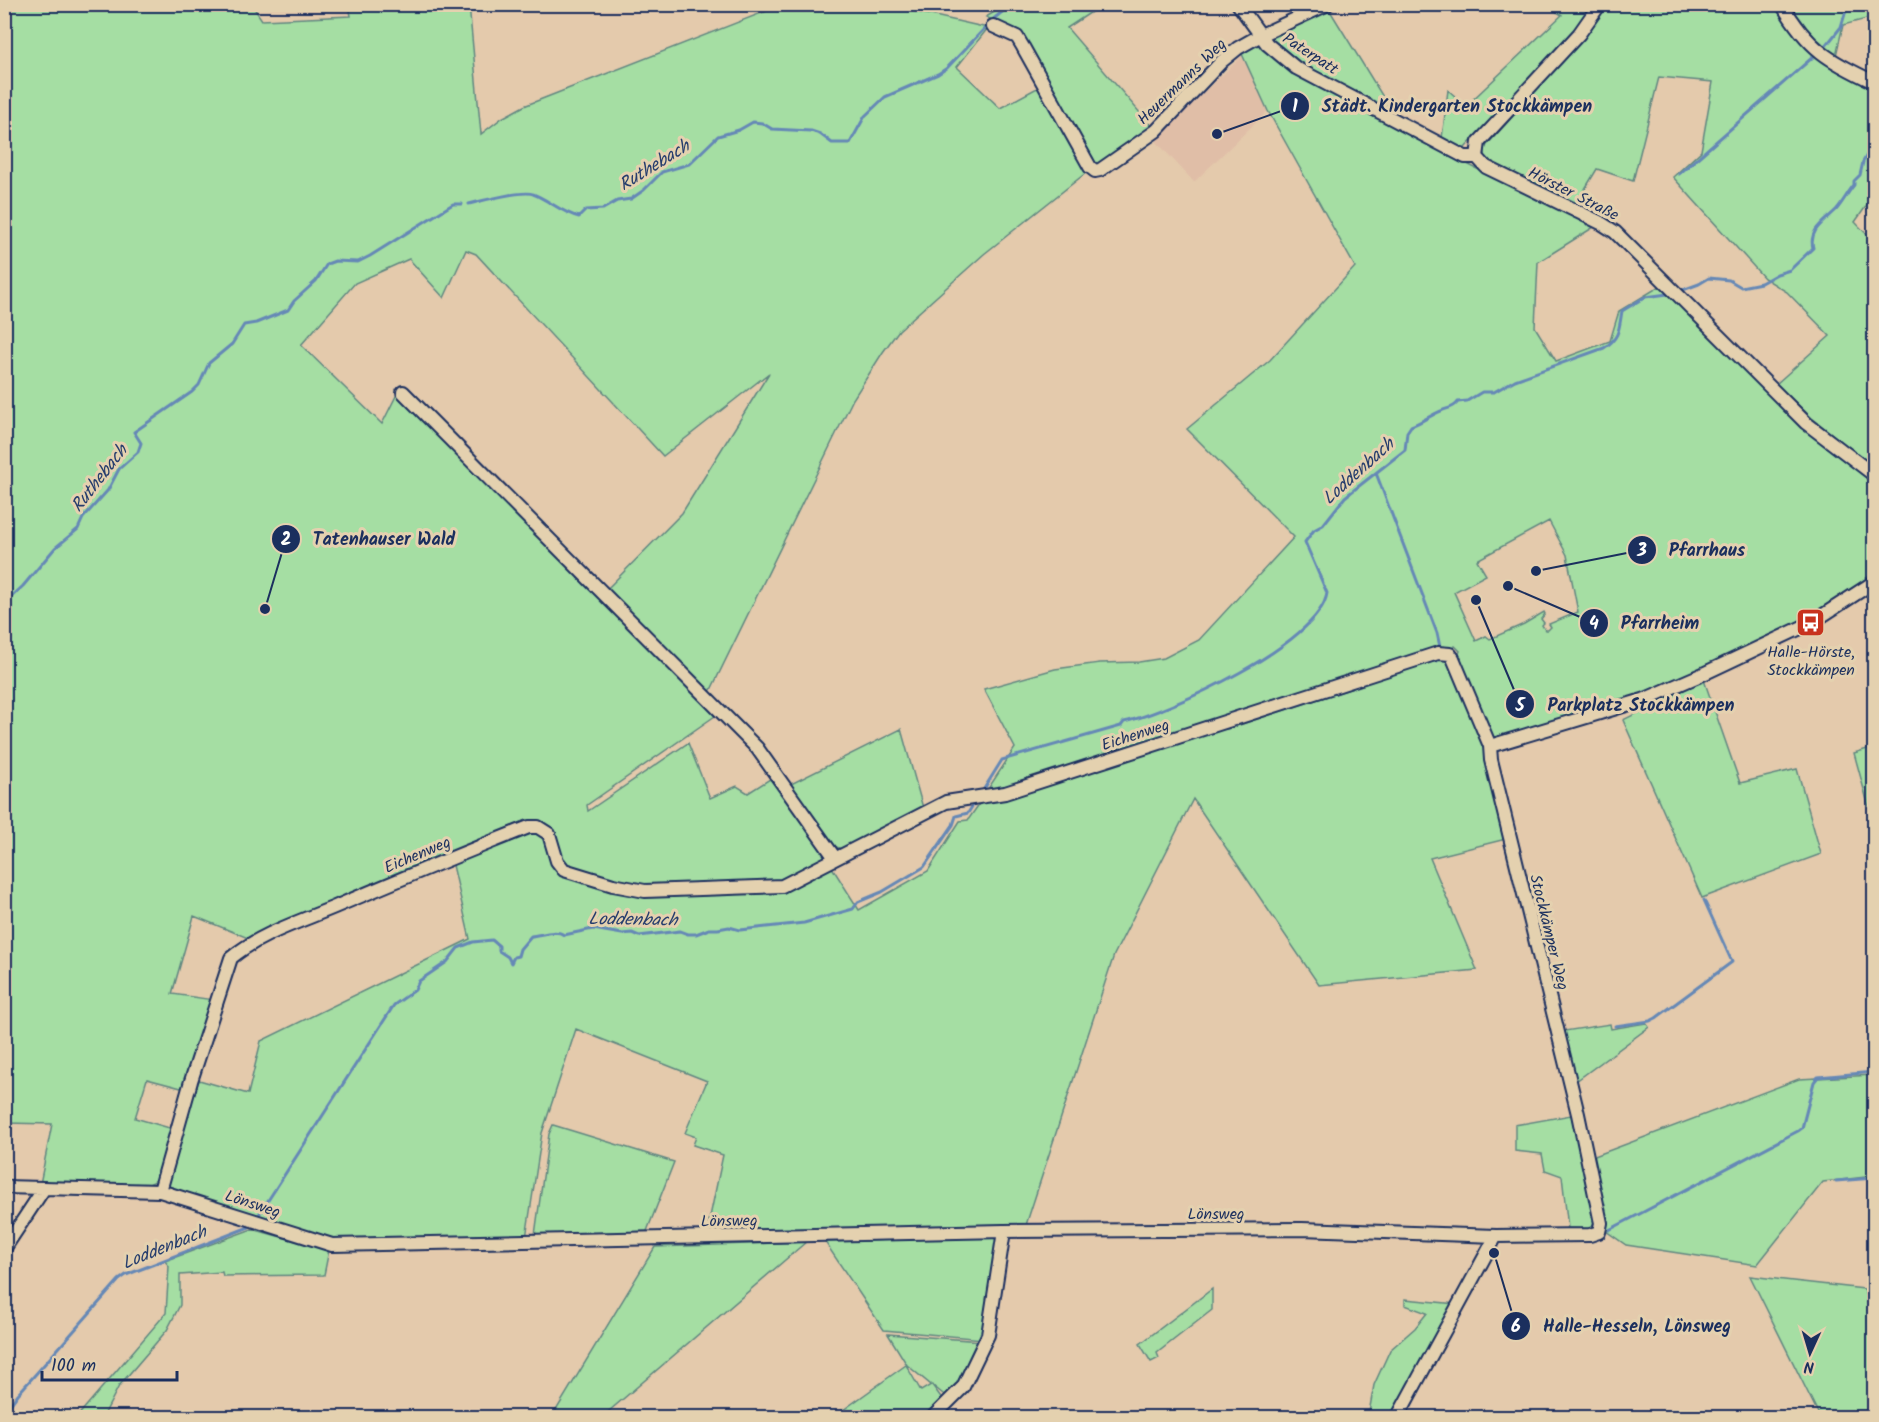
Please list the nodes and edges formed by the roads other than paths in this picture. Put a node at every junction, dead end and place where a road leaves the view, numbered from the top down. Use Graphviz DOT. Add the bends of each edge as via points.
graph roads {
  1 [pos="1238,4"];
  2 [pos="1328,4"];
  3 [pos="1600,4"];
  4 [pos="1782,4"];
  5 [pos="993,26"];
  6 [pos="1261,35"];
  7 [pos="1875,82"];
  8 [pos="1477,157"];
  9 [pos="403,392"];
  10 [pos="1875,475"];
  11 [pos="1875,582"];
  12 [pos="1490,746"];
  13 [pos="836,858"];
  14 [pos="4,1187"];
  15 [pos="43,1190"];
  16 [pos="160,1191"];
  17 [pos="1005,1231"];
  18 [pos="1496,1236"];
  19 [pos="4,1249"];
  20 [pos="932,1418"];
  21 [pos="1397,1418"];
  1 -- 6 [label="street, Paterpatt"];
  2 -- 6 [label="street, Heuermanns Weg"];
  3 -- 8 [label="street" via="1578,34 1479,142"];
  4 -- 7 [label="street" via="1815,49 1837,65"];
  5 -- 6 [label="street, Heuermanns Weg" via="1017,37 1095,171 1156,131 1222,61"];
  6 -- 8 [label="street, Paterpatt" via="1296,68 1465,157"];
  8 -- 10 [label="street, Hörster Straße" via="1486,167 1615,232 1806,423"];
  9 -- 13 [label="street" via="757,748"];
  11 -- 12 [label="street" via="1810,623 1683,683 1643,700"];
  12 -- 13 [label="street, Eichenweg" via="1450,654 1438,652 1005,793 946,802"];
  12 -- 18 [label="street, Stockkämper Weg" via="1601,1222 1599,1233 1590,1235"];
  13 -- 16 [label="street, Eichenweg" via="782,886 645,891 564,870 549,834 529,827 252,944 231,958"];
  14 -- 15 [label="street, Lönsweg"];
  15 -- 16 [label="street, Lönsweg"];
  15 -- 19 [label="street"];
  16 -- 17 [label="street, Lönsweg" via="332,1245"];
  17 -- 18 [label="street, Lönsweg" via="1302,1229"];
  17 -- 20 [label="street" via="988,1335 963,1387"];
  18 -- 21 [label="street"];
}
